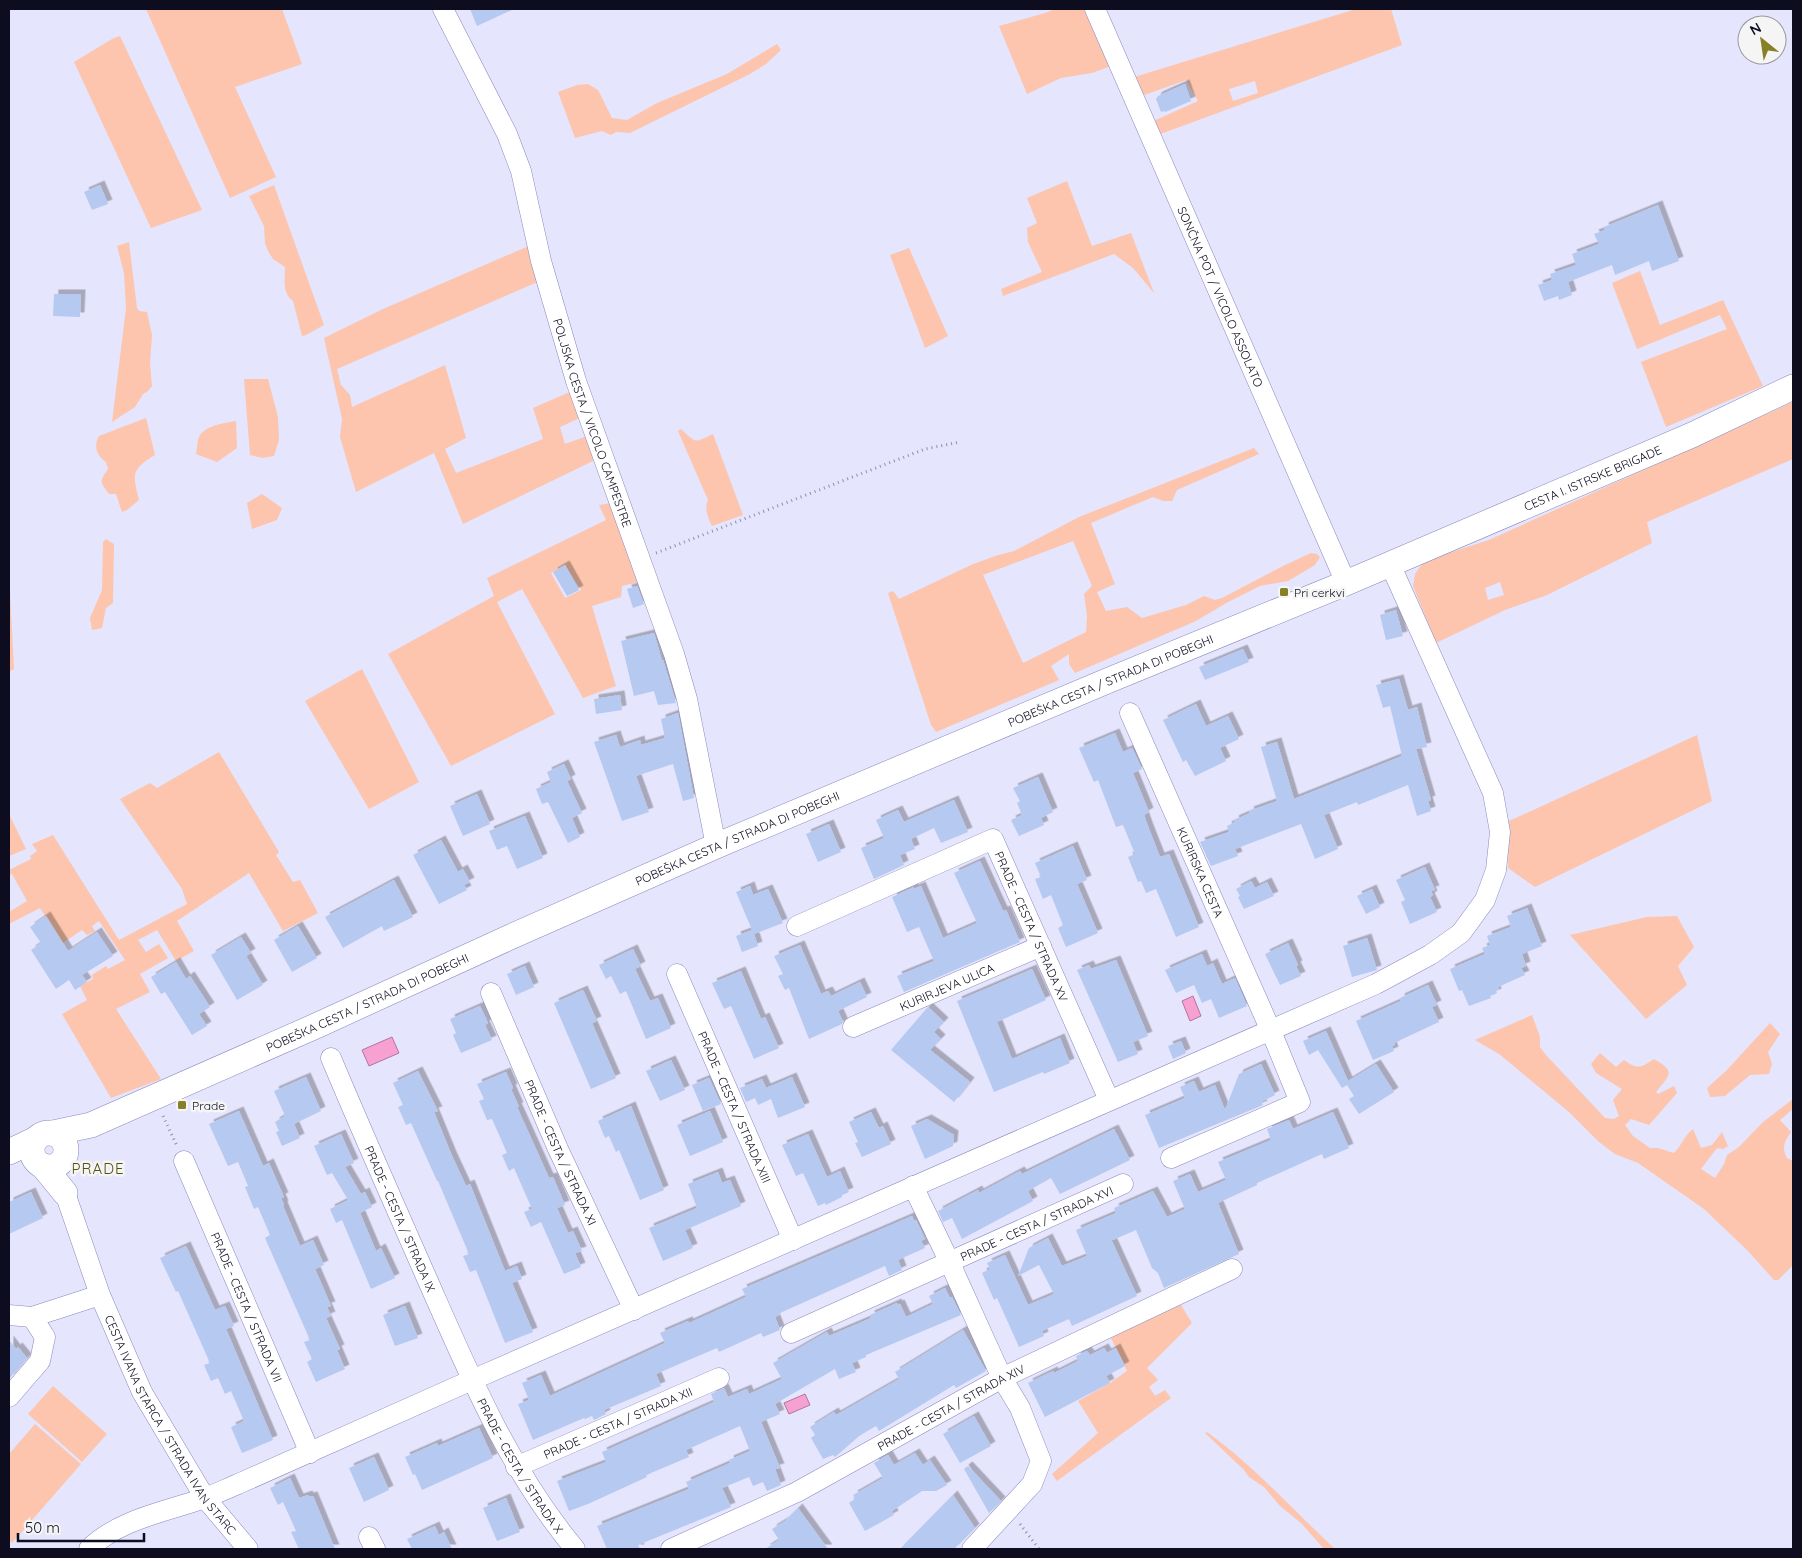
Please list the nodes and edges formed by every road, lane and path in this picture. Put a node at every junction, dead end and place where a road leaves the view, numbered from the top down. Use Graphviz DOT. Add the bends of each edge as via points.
graph roads {
  1 [pos="443,9"];
  2 [pos="1095,9"];
  3 [pos="1793,387"];
  4 [pos="960,442"];
  5 [pos="641,562"];
  6 [pos="1390,564"];
  7 [pos="1346,583"];
  8 [pos="1130,713"];
  9 [pos="716,846"];
  10 [pos="798,926"];
  11 [pos="1041,946"];
  12 [pos="677,974"];
  13 [pos="492,993"];
  14 [pos="853,1027"];
  15 [pos="1271,1031"];
  16 [pos="331,1058"];
  17 [pos="154,1097"];
  18 [pos="1109,1100"];
  19 [pos="50,1151"];
  20 [pos="9,1154"];
  21 [pos="1171,1158"];
  22 [pos="184,1160"];
  23 [pos="1123,1184"];
  24 [pos="913,1186"];
  25 [pos="65,1193"];
  26 [pos="793,1240"];
  27 [pos="950,1261"];
  28 [pos="1232,1269"];
  29 [pos="100,1295"];
  30 [pos="634,1310"];
  31 [pos="9,1315"];
  32 [pos="32,1317"];
  33 [pos="791,1333"];
  34 [pos="720,1378"];
  35 [pos="1002,1378"];
  36 [pos="472,1380"];
  37 [pos="9,1397"];
  38 [pos="310,1453"];
  39 [pos="516,1467"];
  40 [pos="205,1498"];
  41 [pos="1009,1510"];
  42 [pos="89,1549"];
  43 [pos="248,1549"];
  44 [pos="575,1549"];
  45 [pos="671,1549"];
  46 [pos="972,1549"];
  47 [pos="1039,1549"];
  1 -- 5 [label="street, POLJSKA CESTA / VICOLO CAMPESTRE" via="507,134 521,171 541,261 576,381"];
  2 -- 7 [label="street, SONČNA POT / VICOLO ASSOLATO"];
  3 -- 6 [label="street, CESTA I. ISTRSKE BRIGADE" via="1692,435"];
  4 -- 5 [label="path" via="924,449 659,551"];
  5 -- 9 [label="street, POLJSKA CESTA / VICOLO CAMPESTRE" via="687,699"];
  6 -- 7 [label="street, POBEŠKA CESTA / STRADA DI POBEGHI"];
  6 -- 15 [label="street" via="1493,793 1500,832 1496,870 1485,900 1461,933 1430,955 1376,984"];
  7 -- 9 [label="street, POBEŠKA CESTA / STRADA DI POBEGHI"];
  8 -- 15 [label="street, KURIRSKA CESTA"];
  9 -- 17 [label="street, POBEŠKA CESTA / STRADA DI POBEGHI"];
  10 -- 11 [label="street, PRADE - CESTA / STRADA XV" via="993,839"];
  11 -- 14 [label="street, KURIRJEVA ULICA"];
  11 -- 18 [label="street, PRADE - CESTA / STRADA XV"];
  12 -- 26 [label="street, PRADE - CESTA / STRADA XIII"];
  13 -- 30 [label="street, PRADE - CESTA / STRADA XI" via="558,1149"];
  15 -- 18 [label="street"];
  15 -- 21 [label="street, KURIRSKA CESTA" via="1300,1102"];
  16 -- 36 [label="street, PRADE - CESTA / STRADA IX"];
  17 -- 19 [label="street, POBEŠKA CESTA / STRADA DI POBEGHI" via="91,1125"];
  17 -- 22 [label="path"];
  18 -- 24 [label="street"];
  19 -- 20 [label="street, POBEŠKA CESTA / STRADA DI POBEGHI"];
  19 -- 25 [label="street, CESTA IVANA STARCA / STRADA IVAN STARC"];
  22 -- 38 [label="street, PRADE - CESTA / STRADA VII"];
  23 -- 27 [label="street, PRADE - CESTA / STRADA XVI"];
  24 -- 26 [label="street"];
  24 -- 27 [label="street, PRADE - CESTA / STRADA XVI"];
  25 -- 29 [label="street, CESTA IVANA STARCA / STRADA IVAN STARC"];
  26 -- 30 [label="street"];
  27 -- 33 [label="street, PRADE - CESTA / STRADA XVI"];
  27 -- 35 [label="street, PRADE - CESTA / STRADA XVI"];
  28 -- 35 [label="street, PRADE - CESTA / STRADA XIV"];
  29 -- 32 [label="street"];
  29 -- 40 [label="street, CESTA IVANA STARCA / STRADA IVAN STARC" via="142,1392"];
  30 -- 36 [label="street"];
  31 -- 32 [label="street"];
  32 -- 37 [label="street" via="45,1337 40,1361"];
  34 -- 39 [label="street, PRADE - CESTA / STRADA XII"];
  35 -- 41 [label="street, PRADE - CESTA / STRADA XVI" via="1020,1408 1041,1461 1032,1484"];
  35 -- 45 [label="street, PRADE - CESTA / STRADA XIV" via="797,1492"];
  36 -- 38 [label="street"];
  36 -- 39 [label="street, PRADE - CESTA / STRADA X"];
  38 -- 40 [label="street"];
  39 -- 44 [label="street, PRADE - CESTA / STRADA X"];
  40 -- 42 [label="street" via="145,1517 100,1538"];
  40 -- 43 [label="street, CESTA IVANA STARCA / STRADA IVAN STARC"];
  41 -- 46 [label="street, PRADE - CESTA / STRADA XVI"];
  41 -- 47 [label="path"];
}
